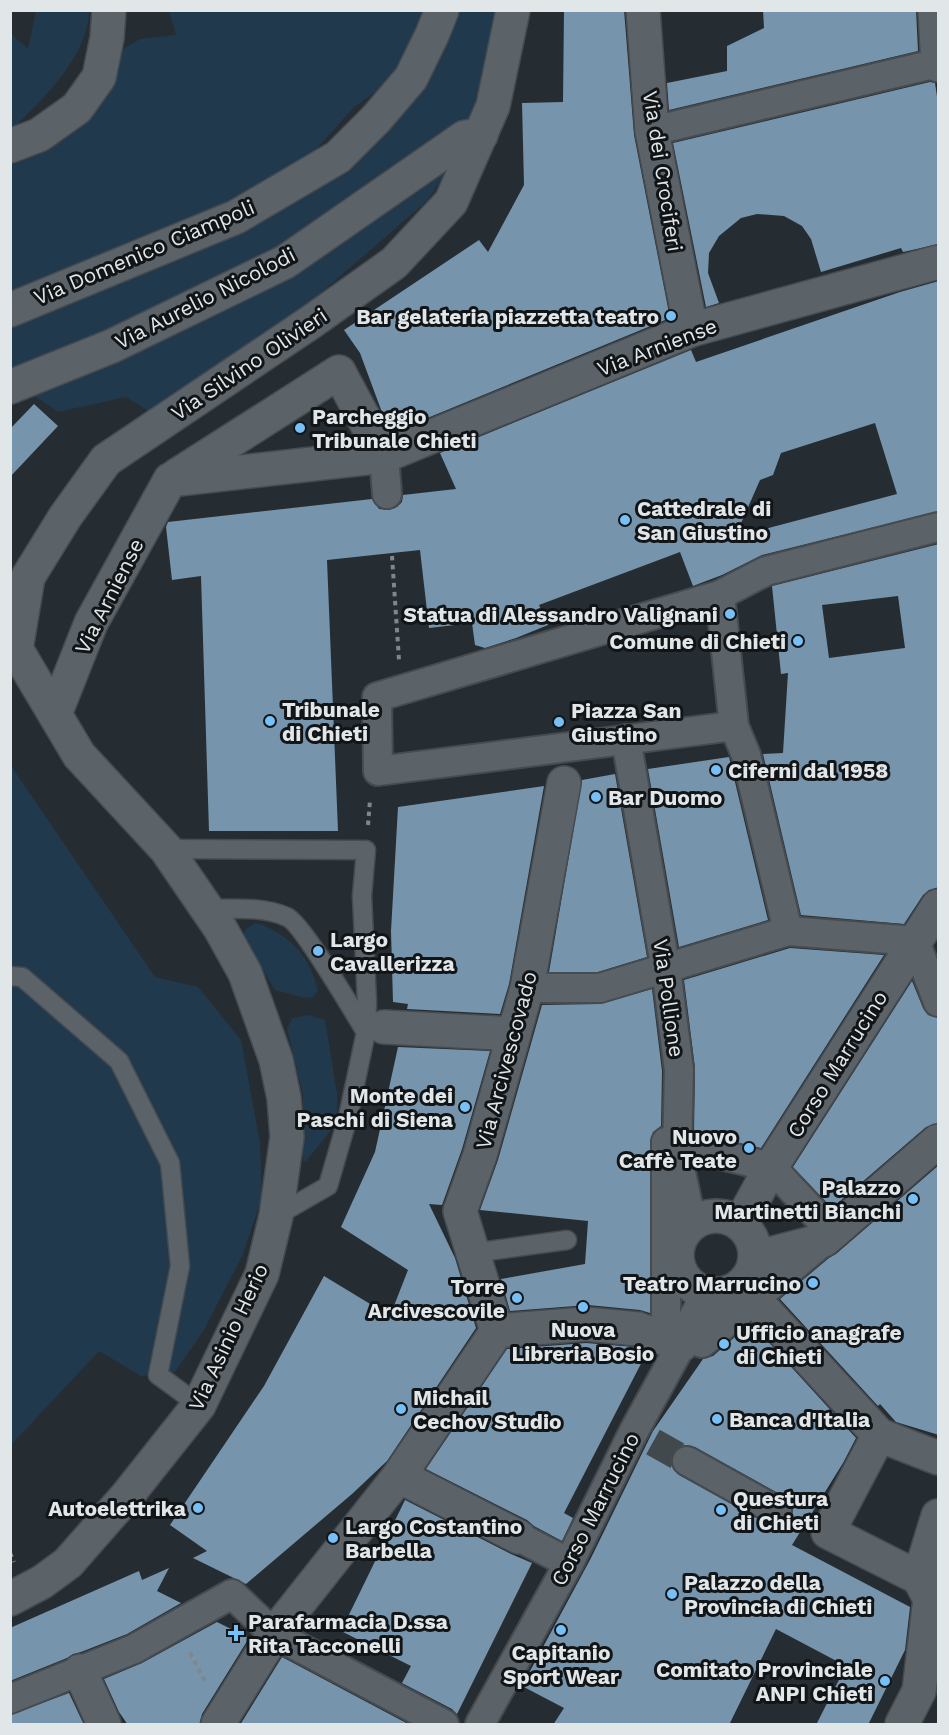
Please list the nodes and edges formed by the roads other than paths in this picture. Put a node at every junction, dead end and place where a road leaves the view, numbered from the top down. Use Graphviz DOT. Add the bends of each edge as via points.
graph roads {
  1 [pos="109,10"];
  2 [pos="442,10"];
  3 [pos="513,10"];
  4 [pos="643,10"];
  5 [pos="934,10"];
  6 [pos="938,64"];
  7 [pos="652,131"];
  8 [pos="481,135"];
  9 [pos="10,146"];
  10 [pos="939,262"];
  11 [pos="10,310"];
  12 [pos="691,330"];
  13 [pos="10,387"];
  14 [pos="384,456"];
  15 [pos="170,480"];
  16 [pos="387,494"];
  17 [pos="939,527"];
  18 [pos="720,595"];
  19 [pos="55,714"];
  20 [pos="734,726"];
  21 [pos="626,740"];
  22 [pos="570,747"];
  23 [pos="564,783"];
  24 [pos="166,849"];
  25 [pos="938,908"];
  26 [pos="208,909"];
  27 [pos="789,931"];
  28 [pos="915,941"];
  29 [pos="666,969"];
  30 [pos="10,976"];
  31 [pos="527,988"];
  32 [pos="939,1002"];
  33 [pos="375,1030"];
  34 [pos="514,1034"];
  35 [pos="677,1145"];
  36 [pos="931,1152"];
  37 [pos="771,1167"];
  38 [pos="276,1216"];
  39 [pos="740,1224"];
  40 [pos="692,1225"];
  41 [pos="833,1233"];
  42 [pos="567,1240"];
  43 [pos="473,1253"];
  44 [pos="750,1281"];
  45 [pos="710,1294"];
  46 [pos="497,1331"];
  47 [pos="683,1341"];
  48 [pos="199,1406"];
  49 [pos="879,1435"];
  50 [pos="939,1446"];
  51 [pos="939,1458"];
  52 [pos="687,1461"];
  53 [pos="399,1476"];
  54 [pos="777,1511"];
  55 [pos="939,1516"];
  56 [pos="519,1537"];
  57 [pos="569,1563"];
  58 [pos="927,1568"];
  59 [pos="10,1599"];
  60 [pos="274,1634"];
  61 [pos="80,1671"];
  62 [pos="10,1700"];
  63 [pos="221,1720"];
  64 [pos="104,1725"];
  65 [pos="444,1725"];
  66 [pos="480,1725"];
  67 [pos="902,1725"];
  1 -- 9 [label="street" via="99,77 77,108 39,135"];
  2 -- 11 [label="street, Via Domenico Ciampoli" via="411,78 338,156 236,217"];
  3 -- 8 [label="street, Via Silvino Olivieri" via="493,106"];
  4 -- 7 [label="street, Via dei Crociferi"];
  5 -- 6 [label="street"];
  6 -- 7 [label="street"];
  7 -- 12 [label="street, Via dei Crociferi"];
  8 -- 13 [label="street, Via Aurelio Nicolodi" via="465,137 285,262 112,346"];
  8 -- 19 [label="street, Via Silvino Olivieri" via="451,202 394,263 106,460 28,578 16,649"];
  10 -- 12 [label="street, Via Arniense"];
  12 -- 14 [label="street, Via Arniense"];
  14 -- 15 [label="street, Via Arniense"];
  14 -- 15 [label="street, Via Arniense" via="339,372"];
  14 -- 16 [label="street"];
  15 -- 19 [label="street, Via Arniense" via="91,623"];
  17 -- 18 [label="street" via="766,571"];
  18 -- 20 [label="street"];
  18 -- 22 [label="street" via="377,697 378,771"];
  19 -- 24 [label="street" via="79,755"];
  20 -- 21 [label="street"];
  20 -- 27 [label="street" via="746,755"];
  21 -- 22 [label="street"];
  21 -- 29 [label="street, Via Pollione"];
  22 -- 23 [label="street"];
  23 -- 31 [label="street, Via Arcivescovado"];
  24 -- 26 [label="street"];
  24 -- 33 [label="lane" via="366,850 362,896 367,1002"];
  25 -- 28 [label="street, Corso Marrucino"];
  26 -- 33 [label="lane" via="249,909 290,917"];
  26 -- 38 [label="street, Via Asinio Herio" via="245,973 276,1060 287,1137"];
  27 -- 28 [label="street"];
  27 -- 29 [label="street"];
  28 -- 32 [label="street"];
  28 -- 37 [label="street, Corso Marrucino"];
  29 -- 31 [label="street" via="600,988"];
  29 -- 35 [label="street, Via Pollione" via="679,1070"];
  30 -- 48 [label="lane" via="22,977 118,1061 170,1163 180,1266 158,1375"];
  31 -- 34 [label="street, Via Arcivescovado"];
  33 -- 34 [label="street"];
  33 -- 38 [label="lane" via="328,1186"];
  34 -- 43 [label="street, Via Arcivescovado" via="460,1211"];
  35 -- 37 [label="street"];
  35 -- 40 [label="street, Via Pollione"];
  35 -- 47 [label="street" via="666,1142 666,1331"];
  36 -- 41 [label="street"];
  37 -- 39 [label="street, Corso Marrucino"];
  37 -- 41 [label="street"];
  38 -- 48 [label="street, Via Asinio Herio" via="262,1274"];
  39 -- 40 [label="street" via="716,1217"];
  39 -- 44 [label="street" via="754,1246"];
  40 -- 45 [label="street" via="679,1245 680,1270 687,1281"];
  41 -- 44 [label="street"];
  42 -- 43 [label="lane"];
  43 -- 46 [label="street, Via Arcivescovado"];
  44 -- 45 [label="street" via="735,1290"];
  44 -- 47 [label="street" via="702,1343"];
  44 -- 49 [label="street"];
  45 -- 47 [label="street, Corso Marrucino"];
  46 -- 47 [label="street" via="586,1324 638,1329"];
  46 -- 53 [label="street"];
  47 -- 57 [label="street, Corso Marrucino" via="643,1437"];
  48 -- 59 [label="street, Via Asinio Herio" via="68,1563"];
  49 -- 50 [label="street" via="895,1433"];
  49 -- 51 [label="street"];
  49 -- 58 [label="street" via="828,1532"];
  52 -- 54 [label="street"];
  53 -- 56 [label="street"];
  53 -- 60 [label="street"];
  55 -- 58 [label="street"];
  56 -- 57 [label="street"];
  57 -- 66 [label="street, Corso Marrucino"];
  58 -- 67 [label="street" via="930,1599 918,1690"];
  60 -- 61 [label="street" via="232,1594 134,1649"];
  60 -- 63 [label="street"];
  60 -- 65 [label="street"];
  61 -- 62 [label="street"];
  61 -- 64 [label="street"];
}
